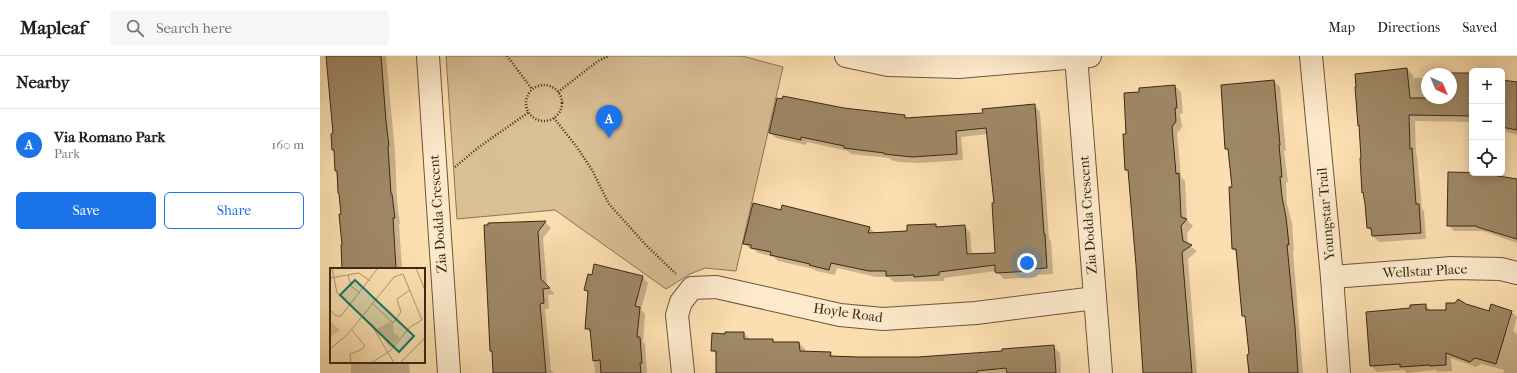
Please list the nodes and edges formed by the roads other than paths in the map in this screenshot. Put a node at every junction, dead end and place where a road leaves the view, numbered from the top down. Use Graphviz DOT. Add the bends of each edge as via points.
graph roads {
  1 [pos="428,56"];
  2 [pos="846,56"];
  3 [pos="1081,56"];
  4 [pos="1311,56"];
  5 [pos="1517,273"];
  6 [pos="1332,277"];
  7 [pos="1095,298"];
  8 [pos="449,373"];
  9 [pos="683,373"];
  10 [pos="1101,373"];
  11 [pos="1339,373"];
  1 -- 8 [label="street, Zia Dodda Crescent"];
  2 -- 3 [label="street" via="888,65 960,67"];
  3 -- 7 [label="street, Zia Dodda Crescent"];
  4 -- 6 [label="street, Youngstar Trail"];
  5 -- 6 [label="street, Wellstar Place" via="1501,269 1452,268"];
  6 -- 11 [label="street, Youngstar Trail"];
  7 -- 9 [label="street, Hoyle Road" via="976,313 883,319 840,315 716,287 692,288 681,302 678,315"];
  7 -- 10 [label="street, Zia Dodda Crescent"];
}
